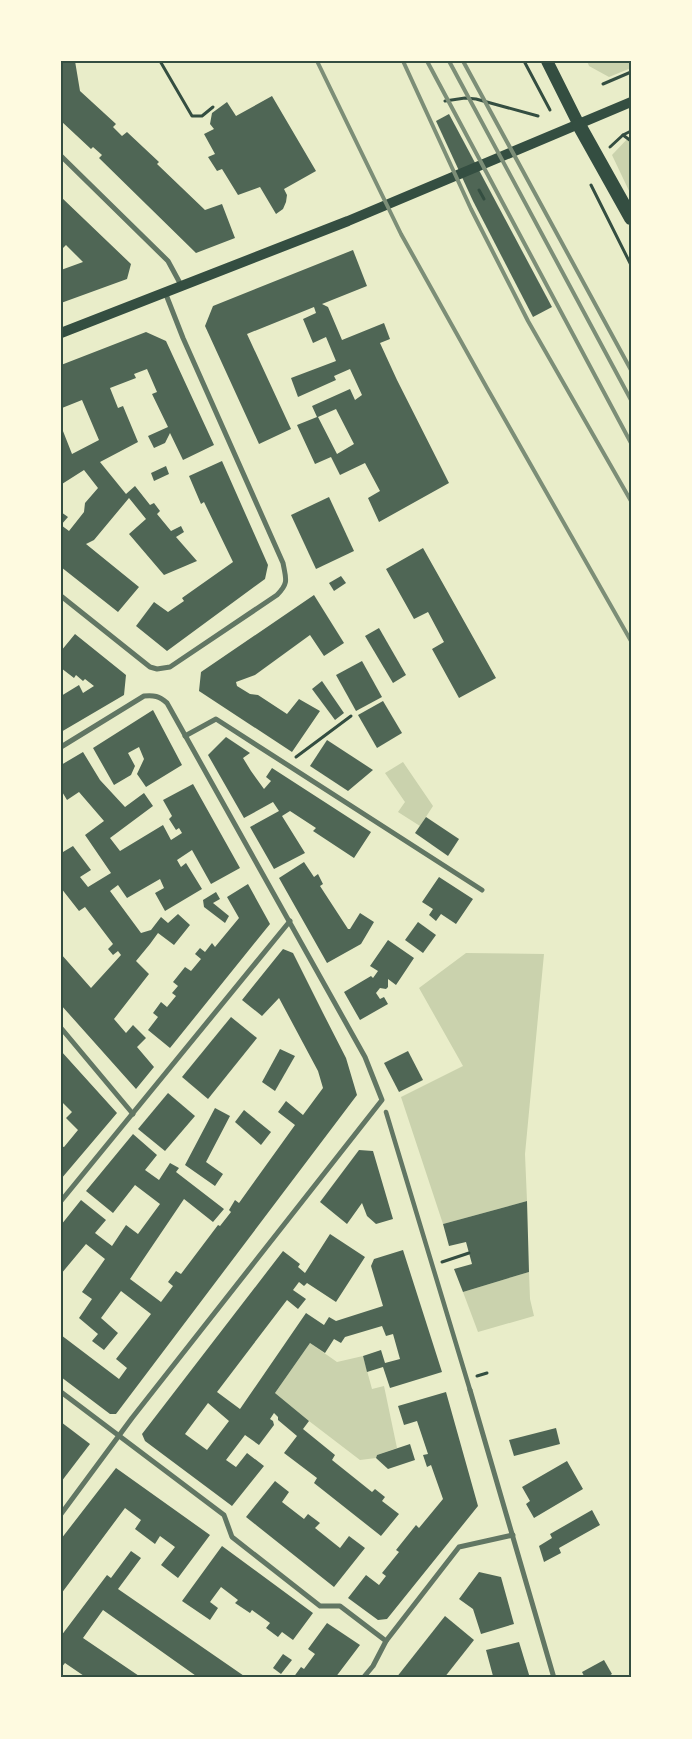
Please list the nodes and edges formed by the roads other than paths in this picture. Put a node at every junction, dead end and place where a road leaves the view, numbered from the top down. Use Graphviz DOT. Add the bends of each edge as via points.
graph roads {
  1 [pos="547,61"];
  2 [pos="631,102"];
  3 [pos="579,125"];
  4 [pos="61,156"];
  5 [pos="631,218"];
  6 [pos="181,285"];
  7 [pos="165,292"];
  8 [pos="61,333"];
  9 [pos="61,596"];
  10 [pos="185,736"];
  11 [pos="61,747"];
  12 [pos="482,890"];
  13 [pos="290,921"];
  14 [pos="61,1028"];
  15 [pos="386,1112"];
  16 [pos="133,1114"];
  17 [pos="61,1201"];
  18 [pos="470,1390"];
  19 [pos="61,1392"];
  20 [pos="119,1435"];
  21 [pos="61,1514"];
  22 [pos="513,1535"];
  23 [pos="386,1640"];
  24 [pos="363,1678"];
  25 [pos="554,1678"];
  1 -- 3 [label="main road"];
  2 -- 3 [label="main road"];
  3 -- 5 [label="highway"];
  3 -- 6 [label="main road" via="348,221"];
  4 -- 6 [label="street" via="168,261"];
  6 -- 7 [label="main road"];
  7 -- 8 [label="main road"];
  7 -- 9 [label="street" via="283,563 287,580 276,595 170,666 157,669 150,667"];
  10 -- 11 [label="street" via="167,703 154,695 144,696"];
  10 -- 12 [label="street" via="216,719"];
  10 -- 13 [label="street"];
  13 -- 16 [label="street"];
  13 -- 20 [label="street" via="365,1057 382,1100"];
  14 -- 16 [label="street"];
  15 -- 18 [label="street"];
  16 -- 17 [label="street"];
  18 -- 22 [label="street"];
  19 -- 20 [label="street"];
  20 -- 21 [label="street"];
  20 -- 23 [label="street" via="224,1515 232,1537 320,1606 340,1606"];
  22 -- 23 [label="street" via="459,1548"];
  22 -- 25 [label="street"];
  23 -- 24 [label="street"];
}
